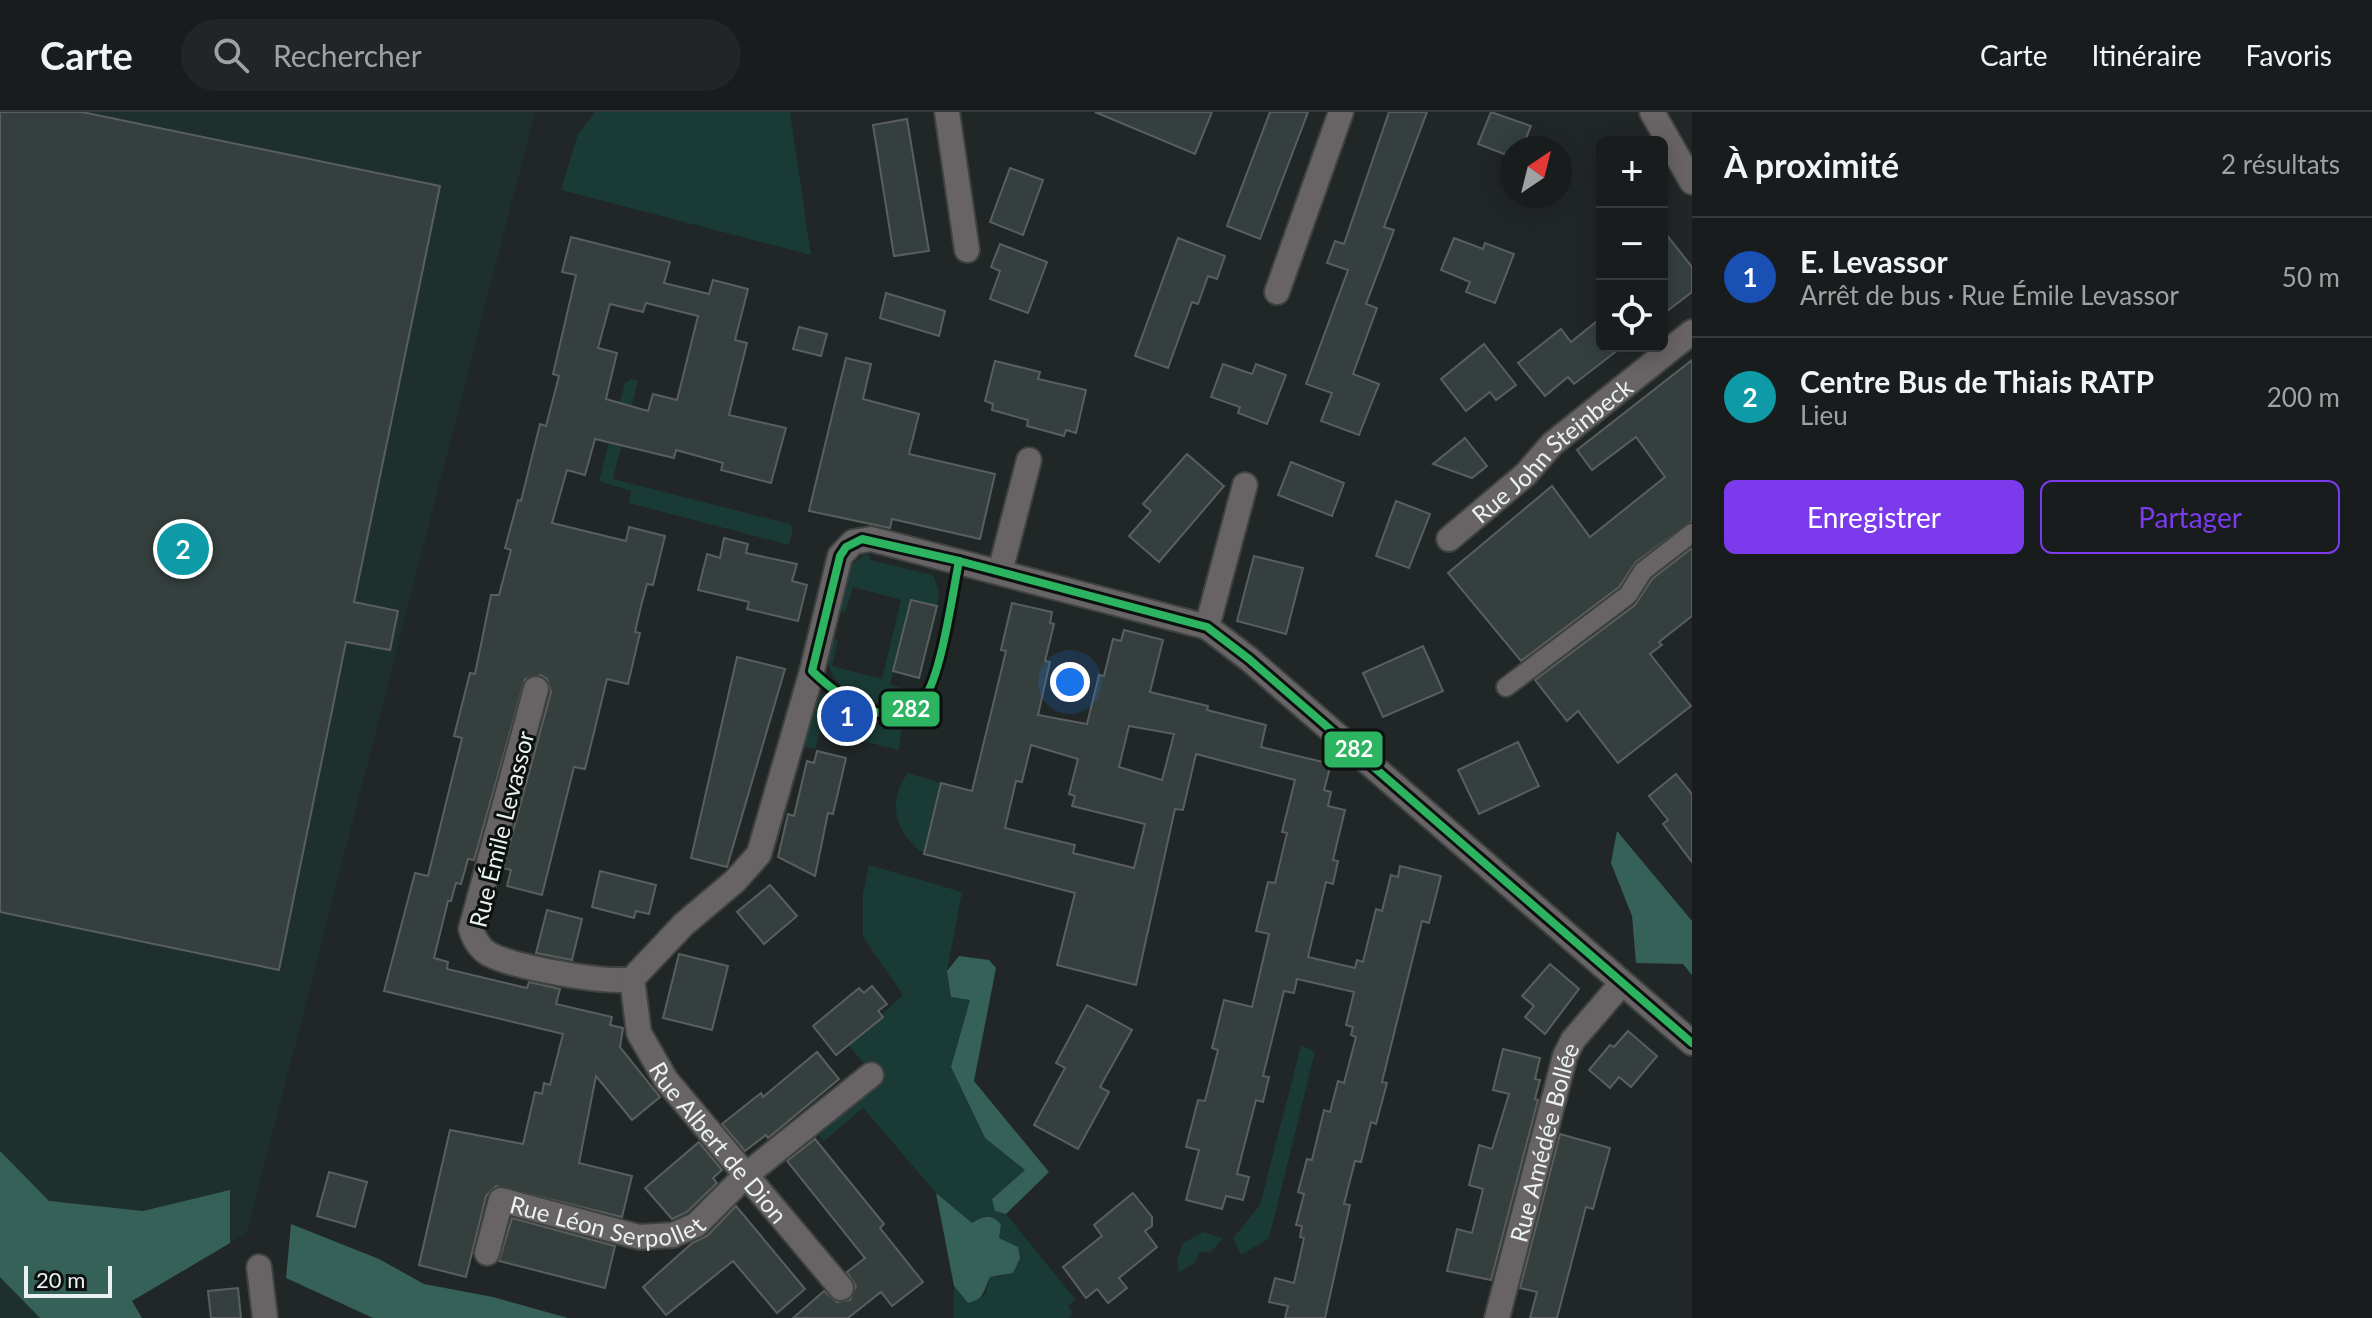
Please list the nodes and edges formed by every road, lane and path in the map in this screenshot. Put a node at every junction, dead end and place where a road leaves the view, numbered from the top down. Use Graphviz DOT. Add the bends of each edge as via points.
graph roads {
  1 [pos="947,112"];
  2 [pos="1341,112"];
  3 [pos="1652,112"];
  4 [pos="1692,182"];
  5 [pos="967,250"];
  6 [pos="1277,292"];
  7 [pos="1692,332"];
  8 [pos="1029,460"];
  9 [pos="1245,485"];
  10 [pos="1692,533"];
  11 [pos="1449,539"];
  12 [pos="1000,572"];
  13 [pos="1207,627"];
  14 [pos="1506,687"];
  15 [pos="536,689"];
  16 [pos="632,979"];
  17 [pos="1622,983"];
  18 [pos="1692,1043"];
  19 [pos="871,1075"];
  20 [pos="746,1175"];
  21 [pos="487,1253"];
  22 [pos="259,1267"];
  23 [pos="841,1288"];
  24 [pos="265,1318"];
  25 [pos="1497,1318"];
  1 -- 5 [label="street"];
  2 -- 6 [label="street"];
  3 -- 4 [label="street"];
  7 -- 11 [label="street, Rue John Steinbeck" via="1552,444 1526,474"];
  8 -- 12 [label="street"];
  9 -- 13 [label="street"];
  10 -- 14 [label="street" via="1643,571 1628,595"];
  12 -- 13 [label="street"];
  12 -- 16 [label="street" via="871,539 853,542 840,556 759,854"];
  13 -- 17 [label="street"];
  15 -- 16 [label="street, Rue Émile Levassor" via="473,937 499,958 603,981"];
  16 -- 20 [label="street, Rue Albert de Dion" via="639,1033 666,1080"];
  17 -- 18 [label="street"];
  17 -- 25 [label="street, Rue Amédée Bollée" via="1565,1056"];
  19 -- 20 [label="street"];
  20 -- 21 [label="street, Rue Léon Serpollet" via="696,1225 657,1238 501,1200"];
  20 -- 23 [label="street, Rue Albert de Dion"];
  22 -- 24 [label="street"];
}
